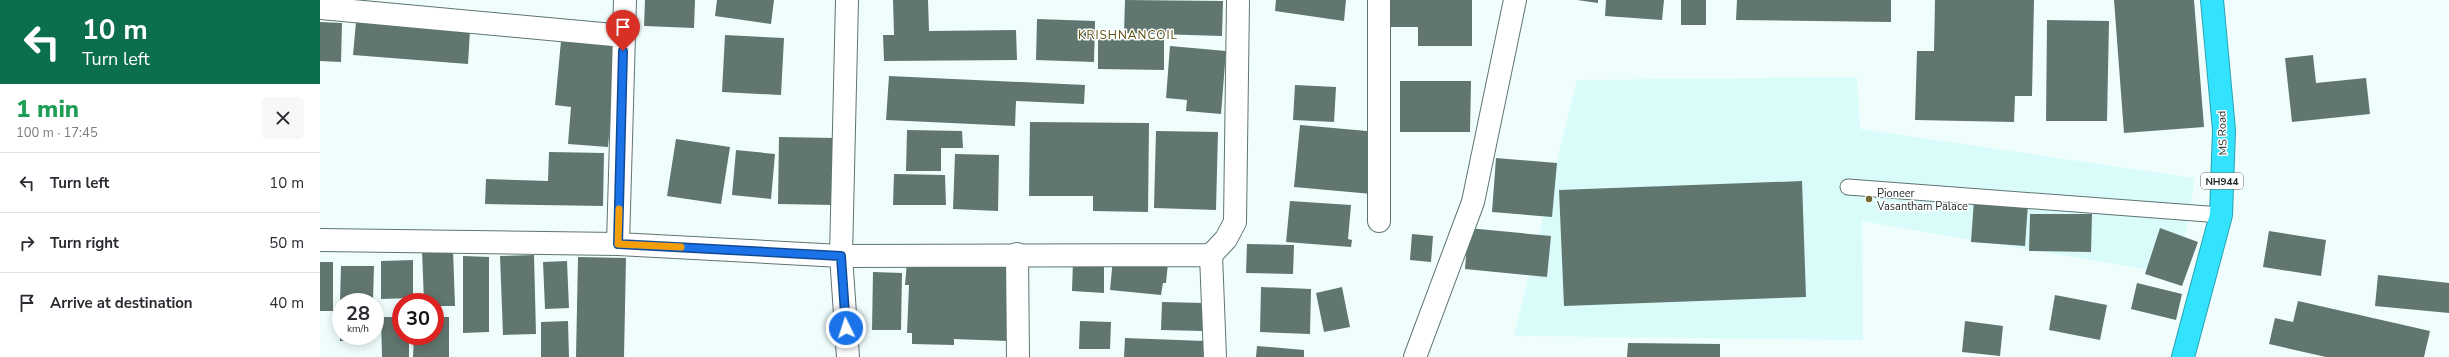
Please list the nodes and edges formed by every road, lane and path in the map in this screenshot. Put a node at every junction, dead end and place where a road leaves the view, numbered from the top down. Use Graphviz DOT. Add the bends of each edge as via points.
graph roads {
  1 [pos="625,0"];
  2 [pos="847,0"];
  3 [pos="1238,0"];
  4 [pos="1379,0"];
  5 [pos="1515,0"];
  6 [pos="2212,0"];
  7 [pos="320,8"];
  8 [pos="624,36"];
  9 [pos="1848,187"];
  10 [pos="2221,215"];
  11 [pos="1379,221"];
  12 [pos="320,240"];
  13 [pos="618,244"];
  14 [pos="1017,254"];
  15 [pos="1211,255"];
  16 [pos="841,256"];
  17 [pos="848,357"];
  18 [pos="1018,357"];
  19 [pos="1215,357"];
  20 [pos="1415,357"];
  21 [pos="2183,357"];
  1 -- 8 [label="street"];
  2 -- 16 [label="street"];
  3 -- 15 [label="street" via="1235,222 1226,239"];
  4 -- 11 [label="street"];
  5 -- 20 [label="street" via="1472,202"];
  6 -- 10 [label="highway, MS Road / NH944" via="2224,130"];
  7 -- 8 [label="street"];
  8 -- 13 [label="street"];
  9 -- 10 [label="lane"];
  10 -- 21 [label="highway, MS Road / NH944"];
  12 -- 13 [label="street"];
  13 -- 16 [label="street"];
  14 -- 15 [label="street"];
  14 -- 16 [label="street"];
  14 -- 18 [label="street"];
  15 -- 19 [label="street"];
  16 -- 17 [label="street"];
}
